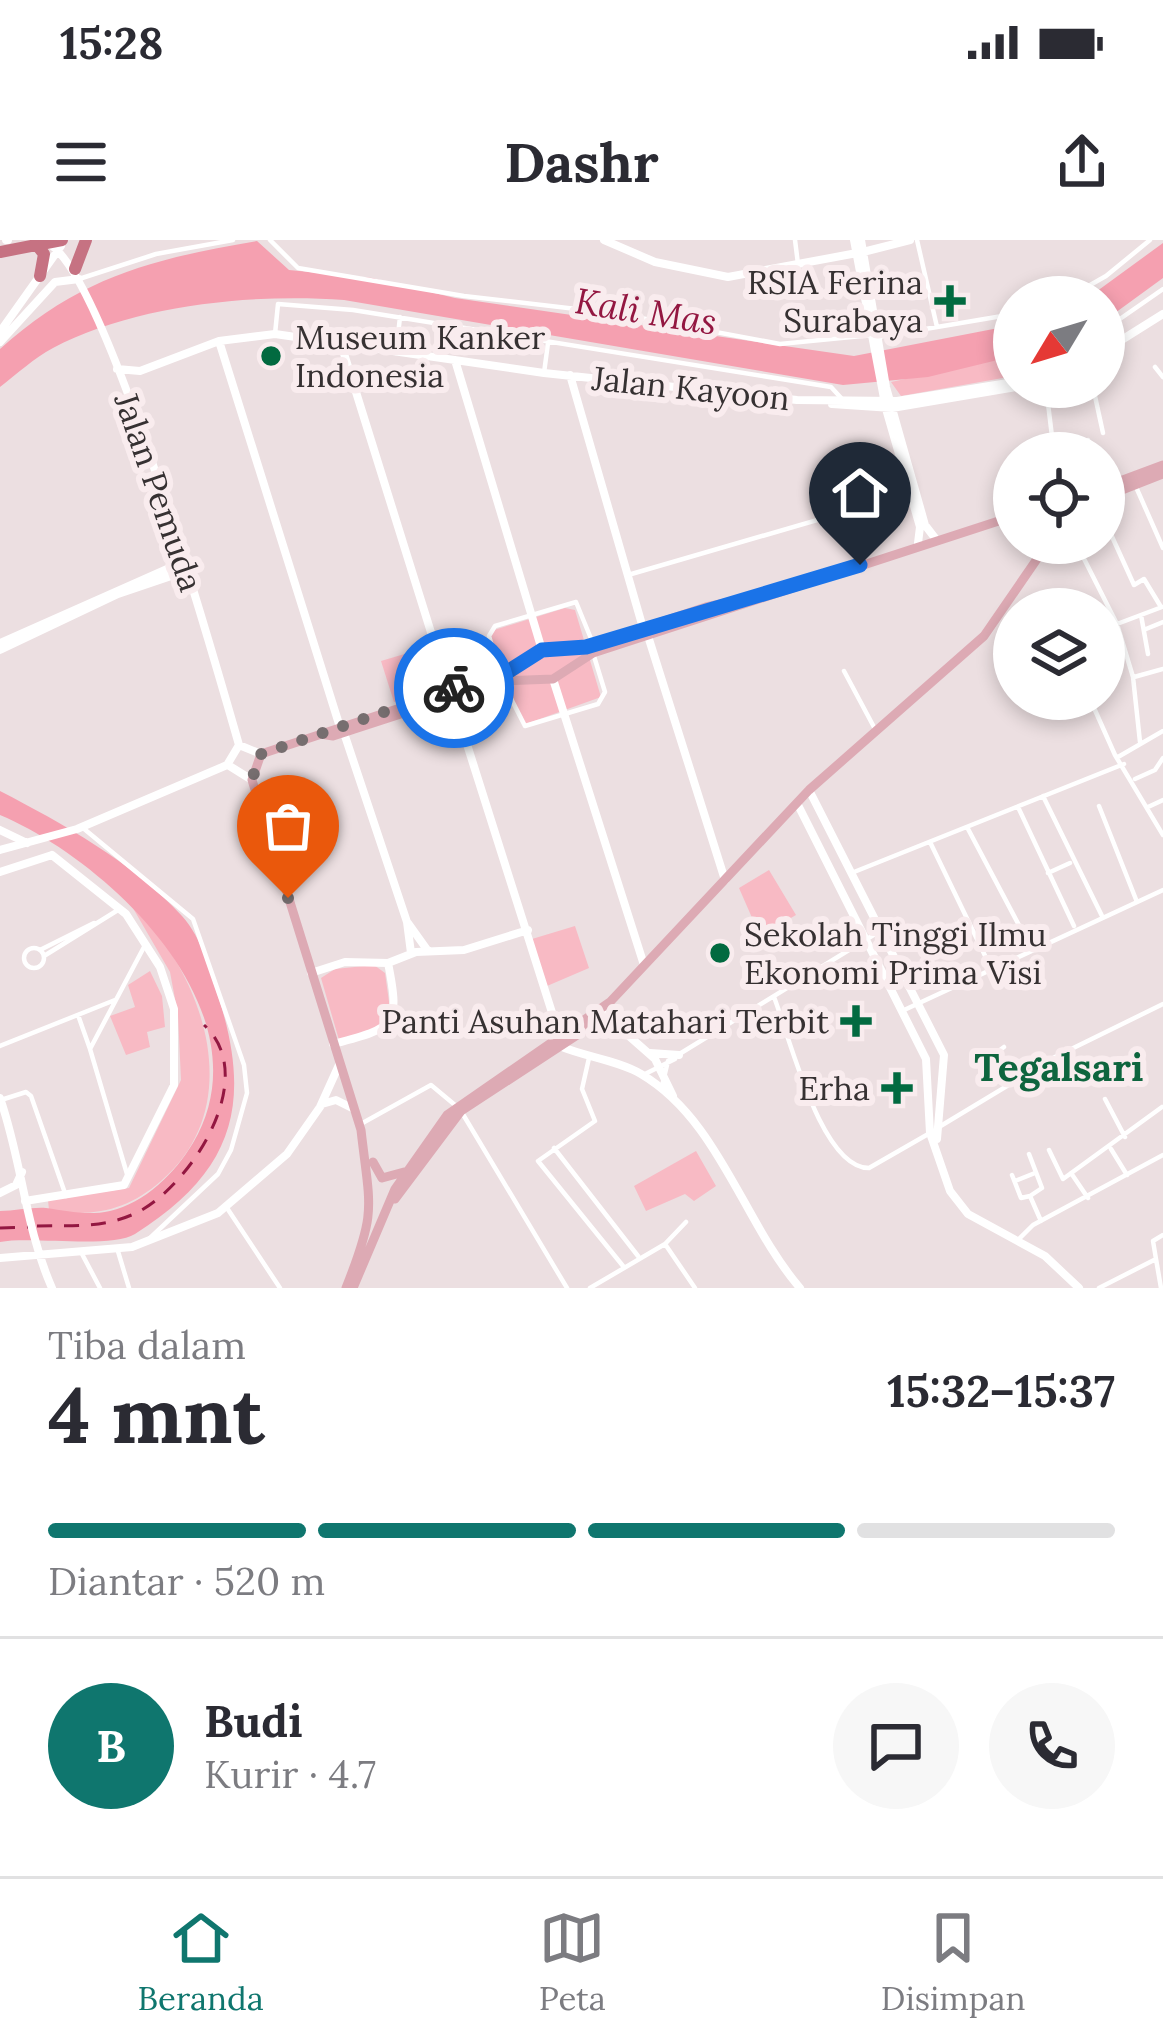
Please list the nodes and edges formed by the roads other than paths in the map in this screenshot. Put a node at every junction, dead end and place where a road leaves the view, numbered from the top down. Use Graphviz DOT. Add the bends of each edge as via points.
graph roads {
  1 [pos="86,240"];
  2 [pos="233,240"];
  3 [pos="270,240"];
  4 [pos="604,240"];
  5 [pos="795,240"];
  6 [pos="858,240"];
  7 [pos="914,240"];
  8 [pos="1150,240"];
  9 [pos="4,243"];
  10 [pos="52,243"];
  11 [pos="860,253"];
  12 [pos="798,264"];
  13 [pos="40,276"];
  14 [pos="1106,276"];
  15 [pos="79,278"];
  16 [pos="1163,289"];
  17 [pos="41,299"];
  18 [pos="16,314"];
  19 [pos="1163,314"];
  20 [pos="1125,315"];
  21 [pos="400,316"];
  22 [pos="993,318"];
  23 [pos="938,327"];
  24 [pos="0,328"];
  25 [pos="275,334"];
  26 [pos="1125,338"];
  27 [pos="219,341"];
  28 [pos="876,341"];
  29 [pos="0,342"];
  30 [pos="548,343"];
  31 [pos="341,344"];
  32 [pos="396,353"];
  33 [pos="455,360"];
  34 [pos="1155,367"];
  35 [pos="117,369"];
  36 [pos="140,370"];
  37 [pos="544,373"];
  38 [pos="570,375"];
  39 [pos="1163,377"];
  40 [pos="993,388"];
  41 [pos="127,394"];
  42 [pos="819,400"];
  43 [pos="842,400"];
  44 [pos="888,404"];
  45 [pos="1163,470"];
  46 [pos="1125,481"];
  47 [pos="1135,485"];
  48 [pos="1125,489"];
  49 [pos="910,493"];
  50 [pos="993,521"];
  51 [pos="993,522"];
  52 [pos="935,538"];
  53 [pos="919,543"];
  54 [pos="1163,548"];
  55 [pos="887,556"];
  56 [pos="1035,564"];
  57 [pos="1124,564"];
  58 [pos="184,567"];
  59 [pos="628,575"];
  60 [pos="1162,607"];
  61 [pos="533,615"];
  62 [pos="1142,615"];
  63 [pos="1125,621"];
  64 [pos="1163,622"];
  65 [pos="1146,629"];
  66 [pos="645,632"];
  67 [pos="2,646"];
  68 [pos="593,649"];
  69 [pos="542,650"];
  70 [pos="1125,650"];
  71 [pos="1148,654"];
  72 [pos="1163,669"];
  73 [pos="844,670"];
  74 [pos="1133,677"];
  75 [pos="501,678"];
  76 [pos="553,679"];
  77 [pos="450,693"];
  78 [pos="570,713"];
  79 [pos="1100,720"];
  80 [pos="342,728"];
  81 [pos="875,730"];
  82 [pos="1163,730"];
  83 [pos="1140,742"];
  84 [pos="239,745"];
  85 [pos="261,754"];
  86 [pos="1118,757"];
  87 [pos="1163,758"];
  88 [pos="1124,764"];
  89 [pos="226,765"];
  90 [pos="1132,777"];
  91 [pos="252,779"];
  92 [pos="809,790"];
  93 [pos="1042,796"];
  94 [pos="1163,800"];
  95 [pos="1099,806"];
  96 [pos="794,807"];
  97 [pos="1018,807"];
  98 [pos="1148,807"];
  99 [pos="822,814"];
  100 [pos="808,823"];
  101 [pos="967,827"];
  102 [pos="79,828"];
  103 [pos="0,830"];
  104 [pos="1163,836"];
  105 [pos="47,840"];
  106 [pos="930,842"];
  107 [pos="28,843"];
  108 [pos="0,850"];
  109 [pos="52,855"];
  110 [pos="1072,863"];
  111 [pos="0,872"];
  112 [pos="854,872"];
  113 [pos="1048,874"];
  114 [pos="725,880"];
  115 [pos="1163,890"];
  116 [pos="1137,902"];
  117 [pos="120,909"];
  118 [pos="1102,916"];
  119 [pos="407,922"];
  120 [pos="1075,929"];
  121 [pos="528,931"];
  122 [pos="880,931"];
  123 [pos="865,939"];
  124 [pos="147,943"];
  125 [pos="1031,948"];
  126 [pos="428,952"];
  127 [pos="42,953"];
  128 [pos="411,953"];
  129 [pos="388,962"];
  130 [pos="644,965"];
  131 [pos="990,966"];
  132 [pos="311,973"];
  133 [pos="774,997"];
  134 [pos="115,1000"];
  135 [pos="916,1004"];
  136 [pos="1163,1004"];
  137 [pos="902,1011"];
  138 [pos="78,1015"];
  139 [pos="604,1015"];
  140 [pos="569,1034"];
  141 [pos="332,1044"];
  142 [pos="0,1046"];
  143 [pos="562,1047"];
  144 [pos="1004,1047"];
  145 [pos="90,1048"];
  146 [pos="648,1052"];
  147 [pos="679,1055"];
  148 [pos="589,1058"];
  149 [pos="339,1065"];
  150 [pos="665,1070"];
  151 [pos="641,1074"];
  152 [pos="1008,1085"];
  153 [pos="0,1100"];
  154 [pos="1105,1100"];
  155 [pos="677,1103"];
  156 [pos="321,1105"];
  157 [pos="1163,1105"];
  158 [pos="353,1109"];
  159 [pos="459,1109"];
  160 [pos="940,1126"];
  161 [pos="360,1127"];
  162 [pos="934,1137"];
  163 [pos="1125,1137"];
  164 [pos="554,1148"];
  165 [pos="1110,1149"];
  166 [pos="1049,1150"];
  167 [pos="1029,1154"];
  168 [pos="1163,1155"];
  169 [pos="409,1169"];
  170 [pos="22,1171"];
  171 [pos="1035,1173"];
  172 [pos="1071,1173"];
  173 [pos="127,1174"];
  174 [pos="1127,1175"];
  175 [pos="0,1194"];
  176 [pos="66,1196"];
  177 [pos="1030,1196"];
  178 [pos="1088,1198"];
  179 [pos="26,1207"];
  180 [pos="227,1208"];
  181 [pos="388,1208"];
  182 [pos="1041,1221"];
  183 [pos="686,1222"];
  184 [pos="1163,1234"];
  185 [pos="1017,1241"];
  186 [pos="147,1242"];
  187 [pos="665,1244"];
  188 [pos="82,1248"];
  189 [pos="117,1248"];
  190 [pos="37,1253"];
  191 [pos="638,1256"];
  192 [pos="0,1258"];
  193 [pos="1156,1259"];
  194 [pos="623,1266"];
  195 [pos="691,1287"];
  196 [pos="52,1288"];
  197 [pos="100,1288"];
  198 [pos="129,1288"];
  199 [pos="280,1288"];
  200 [pos="350,1288"];
  201 [pos="567,1288"];
  202 [pos="590,1288"];
  203 [pos="800,1288"];
  204 [pos="1079,1288"];
  205 [pos="1099,1288"];
  206 [pos="1161,1288"];
  1 -- 15 [label="highway"];
  2 -- 15 [label="street"];
  3 -- 28 [label="street" via="295,267 476,298 780,344"];
  4 -- 12 [label="street" via="655,262 728,277"];
  5 -- 12 [label="street"];
  6 -- 11 [label="street"];
  7 -- 11 [label="street"];
  7 -- 23 [label="street"];
  8 -- 14 [label="street"];
  9 -- 10 [label="highway"];
  10 -- 13 [label="street"];
  10 -- 13 [label="highway"];
  10 -- 15 [label="street, Jalan Pemuda"];
  11 -- 12 [label="street"];
  11 -- 28 [label="street"];
  13 -- 18 [label="street"];
  15 -- 17 [label="street" via="61,278"];
  15 -- 35 [label="street, Jalan Pemuda"];
  16 -- 20 [label="street"];
  17 -- 18 [label="street"];
  17 -- 29 [label="street"];
  18 -- 24 [label="street"];
  19 -- 26 [label="street"];
  21 -- 25 [label="street" via="280,304"];
  21 -- 30 [label="street"];
  21 -- 32 [label="street"];
  22 -- 23 [label="street"];
  23 -- 28 [label="street"];
  25 -- 27 [label="street, Jalan Kayoon"];
  25 -- 31 [label="street, Jalan Kayoon"];
  27 -- 36 [label="street, Jalan Kayoon"];
  27 -- 80 [label="street"];
  28 -- 44 [label="street"];
  30 -- 37 [label="street"];
  30 -- 43 [label="street" via="831,388"];
  31 -- 32 [label="street, Jalan Kayoon"];
  31 -- 77 [label="street"];
  32 -- 33 [label="street, Jalan Kayoon"];
  33 -- 37 [label="street, Jalan Kayoon"];
  33 -- 61 [label="street"];
  34 -- 39 [label="street"];
  35 -- 36 [label="street, Jalan Kayoon"];
  35 -- 41 [label="street, Jalan Pemuda"];
  36 -- 41 [label="street"];
  37 -- 38 [label="street, Jalan Kayoon"];
  38 -- 42 [label="street, Jalan Kayoon"];
  38 -- 59 [label="street"];
  40 -- 44 [label="street, Jalan Kayoon"];
  41 -- 58 [label="street, Jalan Pemuda"];
  42 -- 43 [label="street, Jalan Kayoon"];
  42 -- 44 [label="street, Jalan Kayoon"];
  43 -- 44 [label="street, Jalan Kayoon"];
  44 -- 49 [label="street"];
  44 -- 52 [label="street"];
  45 -- 46 [label="main road"];
  45 -- 47 [label="main road"];
  47 -- 48 [label="main road"];
  47 -- 54 [label="street"];
  49 -- 53 [label="street"];
  49 -- 59 [label="street"];
  50 -- 52 [label="main road"];
  51 -- 55 [label="main road"];
  52 -- 53 [label="main road"];
  53 -- 55 [label="main road"];
  55 -- 66 [label="main road"];
  56 -- 81 [label="main road" via="984,636"];
  57 -- 60 [label="street" via="1134,585 1144,579"];
  58 -- 67 [label="street"];
  58 -- 84 [label="street, Jalan Pemuda"];
  59 -- 66 [label="street"];
  60 -- 62 [label="street"];
  61 -- 68 [label="street" via="576,602"];
  61 -- 69 [label="street"];
  61 -- 75 [label="street" via="489,632"];
  62 -- 63 [label="street"];
  62 -- 65 [label="street"];
  64 -- 65 [label="street"];
  65 -- 71 [label="street"];
  66 -- 68 [label="main road"];
  66 -- 114 [label="street"];
  68 -- 69 [label="main road"];
  68 -- 76 [label="main road"];
  68 -- 78 [label="street" via="605,695"];
  69 -- 75 [label="main road"];
  70 -- 74 [label="street"];
  72 -- 74 [label="street"];
  73 -- 81 [label="street"];
  74 -- 83 [label="street"];
  75 -- 76 [label="main road"];
  75 -- 77 [label="main road"];
  75 -- 78 [label="street" via="521,725"];
  76 -- 78 [label="street"];
  77 -- 80 [label="main road"];
  77 -- 121 [label="street"];
  78 -- 130 [label="street"];
  79 -- 86 [label="street"];
  80 -- 85 [label="main road"];
  80 -- 119 [label="street"];
  81 -- 92 [label="main road"];
  82 -- 83 [label="street"];
  83 -- 86 [label="street"];
  84 -- 85 [label="street"];
  84 -- 89 [label="street"];
  85 -- 91 [label="main road"];
  86 -- 88 [label="street"];
  87 -- 90 [label="street"];
  88 -- 90 [label="street"];
  88 -- 93 [label="street"];
  89 -- 91 [label="street"];
  89 -- 102 [label="street"];
  90 -- 98 [label="street"];
  91 -- 132 [label="main road"];
  92 -- 96 [label="main road"];
  92 -- 99 [label="street"];
  93 -- 97 [label="street"];
  93 -- 110 [label="street"];
  94 -- 98 [label="street"];
  95 -- 116 [label="street"];
  96 -- 100 [label="street"];
  96 -- 114 [label="main road"];
  96 -- 139 [label="main road"];
  97 -- 101 [label="street"];
  97 -- 113 [label="street"];
  98 -- 104 [label="street"];
  99 -- 100 [label="street"];
  99 -- 112 [label="street"];
  100 -- 123 [label="street"];
  101 -- 106 [label="street"];
  101 -- 125 [label="street"];
  102 -- 105 [label="street"];
  102 -- 186 [label="street" via="193,919 247,1084 218,1174"];
  103 -- 107 [label="street"];
  105 -- 107 [label="street"];
  105 -- 109 [label="street"];
  106 -- 112 [label="street"];
  106 -- 131 [label="street"];
  107 -- 108 [label="street"];
  109 -- 111 [label="street"];
  109 -- 117 [label="street"];
  110 -- 113 [label="street"];
  110 -- 118 [label="street"];
  112 -- 122 [label="street"];
  113 -- 120 [label="street"];
  114 -- 130 [label="main road"];
  115 -- 116 [label="street"];
  116 -- 118 [label="street"];
  117 -- 124 [label="street"];
  117 -- 127 [label="street"];
  118 -- 120 [label="street"];
  119 -- 126 [label="street"];
  119 -- 128 [label="street"];
  120 -- 125 [label="street"];
  121 -- 126 [label="street"];
  121 -- 140 [label="street" via="555,1022"];
  122 -- 123 [label="street"];
  122 -- 135 [label="street"];
  123 -- 133 [label="street"];
  123 -- 137 [label="street"];
  124 -- 134 [label="street"];
  124 -- 173 [label="street" via="174,1009 176,1077"];
  125 -- 131 [label="street"];
  126 -- 128 [label="street"];
  128 -- 129 [label="street"];
  129 -- 132 [label="street" via="345,962"];
  129 -- 141 [label="street" via="392,1021 379,1033"];
  130 -- 140 [label="main road"];
  131 -- 135 [label="street"];
  132 -- 141 [label="main road"];
  133 -- 147 [label="street"];
  133 -- 162 [label="street" via="827,1140 843,1161 868,1168"];
  134 -- 138 [label="street"];
  134 -- 145 [label="street"];
  135 -- 137 [label="street"];
  135 -- 160 [label="street" via="946,1060"];
  136 -- 152 [label="street"];
  137 -- 162 [label="street" via="928,1066"];
  138 -- 142 [label="street"];
  138 -- 145 [label="street"];
  139 -- 143 [label="main road"];
  139 -- 146 [label="street"];
  140 -- 159 [label="main road"];
  141 -- 149 [label="main road"];
  143 -- 148 [label="street"];
  143 -- 159 [label="main road"];
  144 -- 152 [label="street" via="992,1056"];
  145 -- 173 [label="street"];
  146 -- 147 [label="street"];
  146 -- 150 [label="street"];
  146 -- 151 [label="street"];
  147 -- 150 [label="street"];
  148 -- 151 [label="street"];
  148 -- 164 [label="street" via="582,1089 595,1121"];
  149 -- 156 [label="street"];
  149 -- 158 [label="main road"];
  150 -- 151 [label="street"];
  150 -- 155 [label="street"];
  151 -- 155 [label="street"];
  152 -- 160 [label="street"];
  153 -- 170 [label="street"];
  153 -- 176 [label="street" via="31,1096"];
  154 -- 163 [label="street"];
  155 -- 203 [label="street"];
  156 -- 158 [label="street" via="336,1100"];
  156 -- 180 [label="street" via="286,1154"];
  157 -- 163 [label="street"];
  158 -- 161 [label="main road"];
  159 -- 161 [label="street" via="431,1085"];
  159 -- 169 [label="main road"];
  159 -- 181 [label="main road"];
  159 -- 201 [label="street"];
  160 -- 162 [label="street"];
  161 -- 169 [label="main road" via="377,1175 394,1178"];
  161 -- 200 [label="main road" via="370,1221"];
  162 -- 185 [label="street" via="962,1209"];
  163 -- 165 [label="street"];
  164 -- 191 [label="street"];
  164 -- 194 [label="street" via="539,1162"];
  165 -- 172 [label="street"];
  165 -- 174 [label="street"];
  166 -- 172 [label="street" via="1059,1178"];
  167 -- 171 [label="street"];
  168 -- 174 [label="street"];
  169 -- 181 [label="main road"];
  170 -- 175 [label="street"];
  170 -- 179 [label="street"];
  171 -- 177 [label="street" via="1042,1188"];
  171 -- 177 [label="street" via="1014,1178 1021,1198"];
  172 -- 178 [label="street"];
  173 -- 176 [label="street" via="117,1188"];
  174 -- 178 [label="street"];
  175 -- 179 [label="street"];
  176 -- 179 [label="street"];
  177 -- 182 [label="street"];
  178 -- 182 [label="street"];
  179 -- 190 [label="street"];
  180 -- 186 [label="street"];
  180 -- 199 [label="street"];
  181 -- 200 [label="main road"];
  182 -- 185 [label="street"];
  183 -- 187 [label="street"];
  184 -- 193 [label="street" via="1154,1240"];
  185 -- 204 [label="street"];
  186 -- 189 [label="street"];
  187 -- 191 [label="street"];
  187 -- 195 [label="street"];
  188 -- 189 [label="street"];
  188 -- 190 [label="street"];
  188 -- 197 [label="street"];
  189 -- 198 [label="street"];
  190 -- 192 [label="street"];
  190 -- 196 [label="street"];
  191 -- 194 [label="street"];
  193 -- 205 [label="street"];
  193 -- 206 [label="street"];
  194 -- 202 [label="street"];
}
